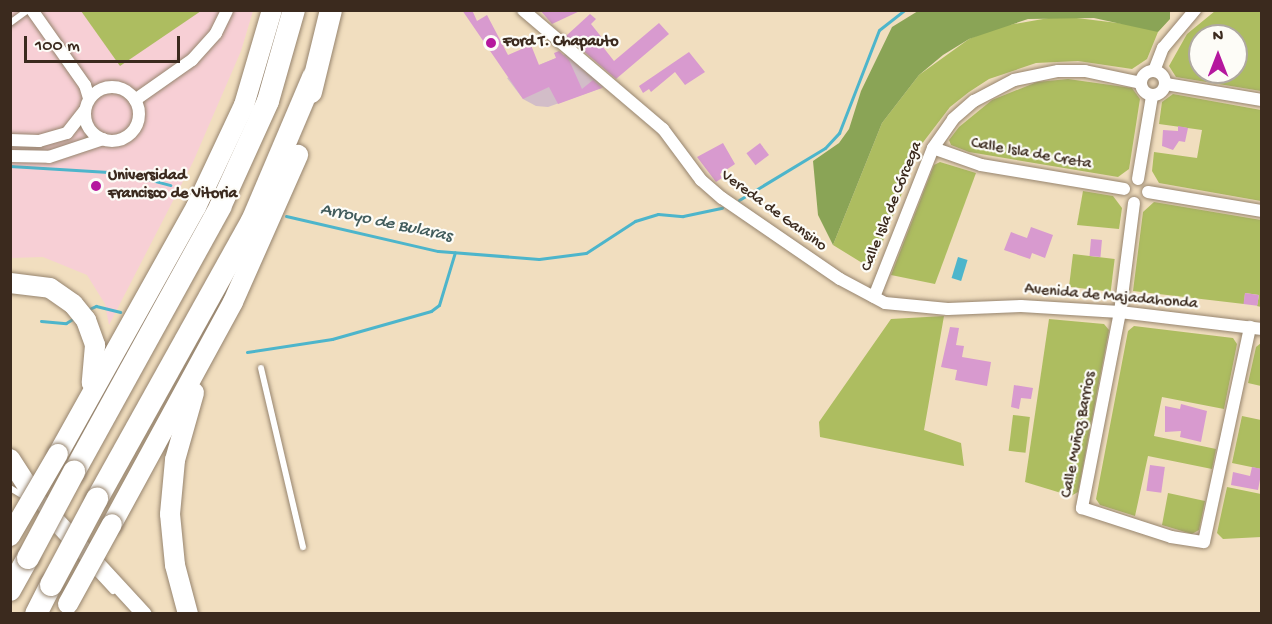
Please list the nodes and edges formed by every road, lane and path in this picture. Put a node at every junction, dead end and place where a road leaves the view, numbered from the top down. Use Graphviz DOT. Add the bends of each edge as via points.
graph roads {
  1 [pos="30,10"];
  2 [pos="41,10"];
  3 [pos="227,10"];
  4 [pos="272,10"];
  5 [pos="294,10"];
  6 [pos="331,10"];
  7 [pos="522,10"];
  8 [pos="1189,12"];
  9 [pos="10,22"];
  10 [pos="1154,71"];
  11 [pos="313,77"];
  12 [pos="1141,82"];
  13 [pos="1166,84"];
  14 [pos="102,88"];
  15 [pos="1152,96"];
  16 [pos="89,98"];
  17 [pos="135,100"];
  18 [pos="1262,100"];
  19 [pos="84,111"];
  20 [pos="10,140"];
  21 [pos="102,140"];
  22 [pos="933,148"];
  23 [pos="298,155"];
  24 [pos="10,156"];
  25 [pos="1138,179"];
  26 [pos="1124,189"];
  27 [pos="1148,192"];
  28 [pos="1134,203"];
  29 [pos="1262,211"];
  30 [pos="10,283"];
  31 [pos="880,300"];
  32 [pos="1120,312"];
  33 [pos="1256,328"];
  34 [pos="206,355"];
  35 [pos="261,368"];
  36 [pos="90,397"];
  37 [pos="10,459"];
  38 [pos="10,469"];
  39 [pos="10,488"];
  40 [pos="32,493"];
  41 [pos="10,536"];
  42 [pos="303,547"];
  43 [pos="10,590"];
  44 [pos="65,609"];
  45 [pos="36,614"];
  46 [pos="135,614"];
  47 [pos="144,614"];
  48 [pos="188,614"];
  1 -- 9 [label="lane"];
  1 -- 16 [label="street" via="85,85"];
  2 -- 14 [label="street" via="90,80"];
  3 -- 17 [label="street" via="208,45"];
  4 -- 36 [label="highway" via="235,125 196,207"];
  5 -- 43 [label="highway, bridge" via="268,101 220,207"];
  6 -- 11 [label="highway"];
  7 -- 31 [label="street, Vereda de Gansino" via="663,129 701,180 722,198 808,258"];
  8 -- 10 [label="street" via="1163,48"];
  10 -- 12 [label="street" via="1145,74"];
  10 -- 13 [label="street" via="1163,75"];
  11 -- 23 [label="highway"];
  11 -- 45 [label="highway, bridge" via="252,222"];
  12 -- 15 [label="street" via="1144,91"];
  12 -- 22 [label="street, Calle Isla de Córcega" via="1085,71 1058,71 1014,80 952,119"];
  13 -- 15 [label="street" via="1161,93"];
  13 -- 18 [label="street"];
  14 -- 16 [label="street"];
  14 -- 17 [label="street" via="117,87"];
  15 -- 25 [label="street"];
  16 -- 19 [label="street"];
  17 -- 21 [label="street" via="139,113 133,131 122,139"];
  19 -- 20 [label="street" via="67,133 39,141"];
  19 -- 21 [label="street" via="86,123"];
  21 -- 24 [label="street" via="49,157"];
  22 -- 26 [label="street, Calle Isla de Creta" via="981,165"];
  22 -- 31 [label="street, Calle Isla de Córcega"];
  23 -- 34 [label="highway" via="268,230"];
  25 -- 26 [label="street" via="1129,181"];
  25 -- 27 [label="street" via="1146,184"];
  26 -- 28 [label="street" via="1126,198"];
  27 -- 28 [label="street" via="1144,201"];
  27 -- 29 [label="street"];
  28 -- 32 [label="street, Calle Muñoz Barrios"];
  30 -- 36 [label="highway" via="50,288 73,304 86,320 96,358"];
  31 -- 32 [label="street, Avenida de Majadahonda" via="948,309 1021,306"];
  32 -- 33 [label="street, Avenida de Majadahonda"];
  32 -- 33 [label="street, Calle Muñoz Barrios" via="1082,508 1193,542 1204,542"];
  34 -- 44 [label="highway, bridge"];
  34 -- 48 [label="highway" via="175,460 170,514 176,565"];
  35 -- 42 [label="lane"];
  36 -- 41 [label="highway, bridge"];
  37 -- 40 [label="highway"];
  38 -- 40 [label="street"];
  39 -- 46 [label="lane" via="25,496"];
  40 -- 47 [label="street"];
}
